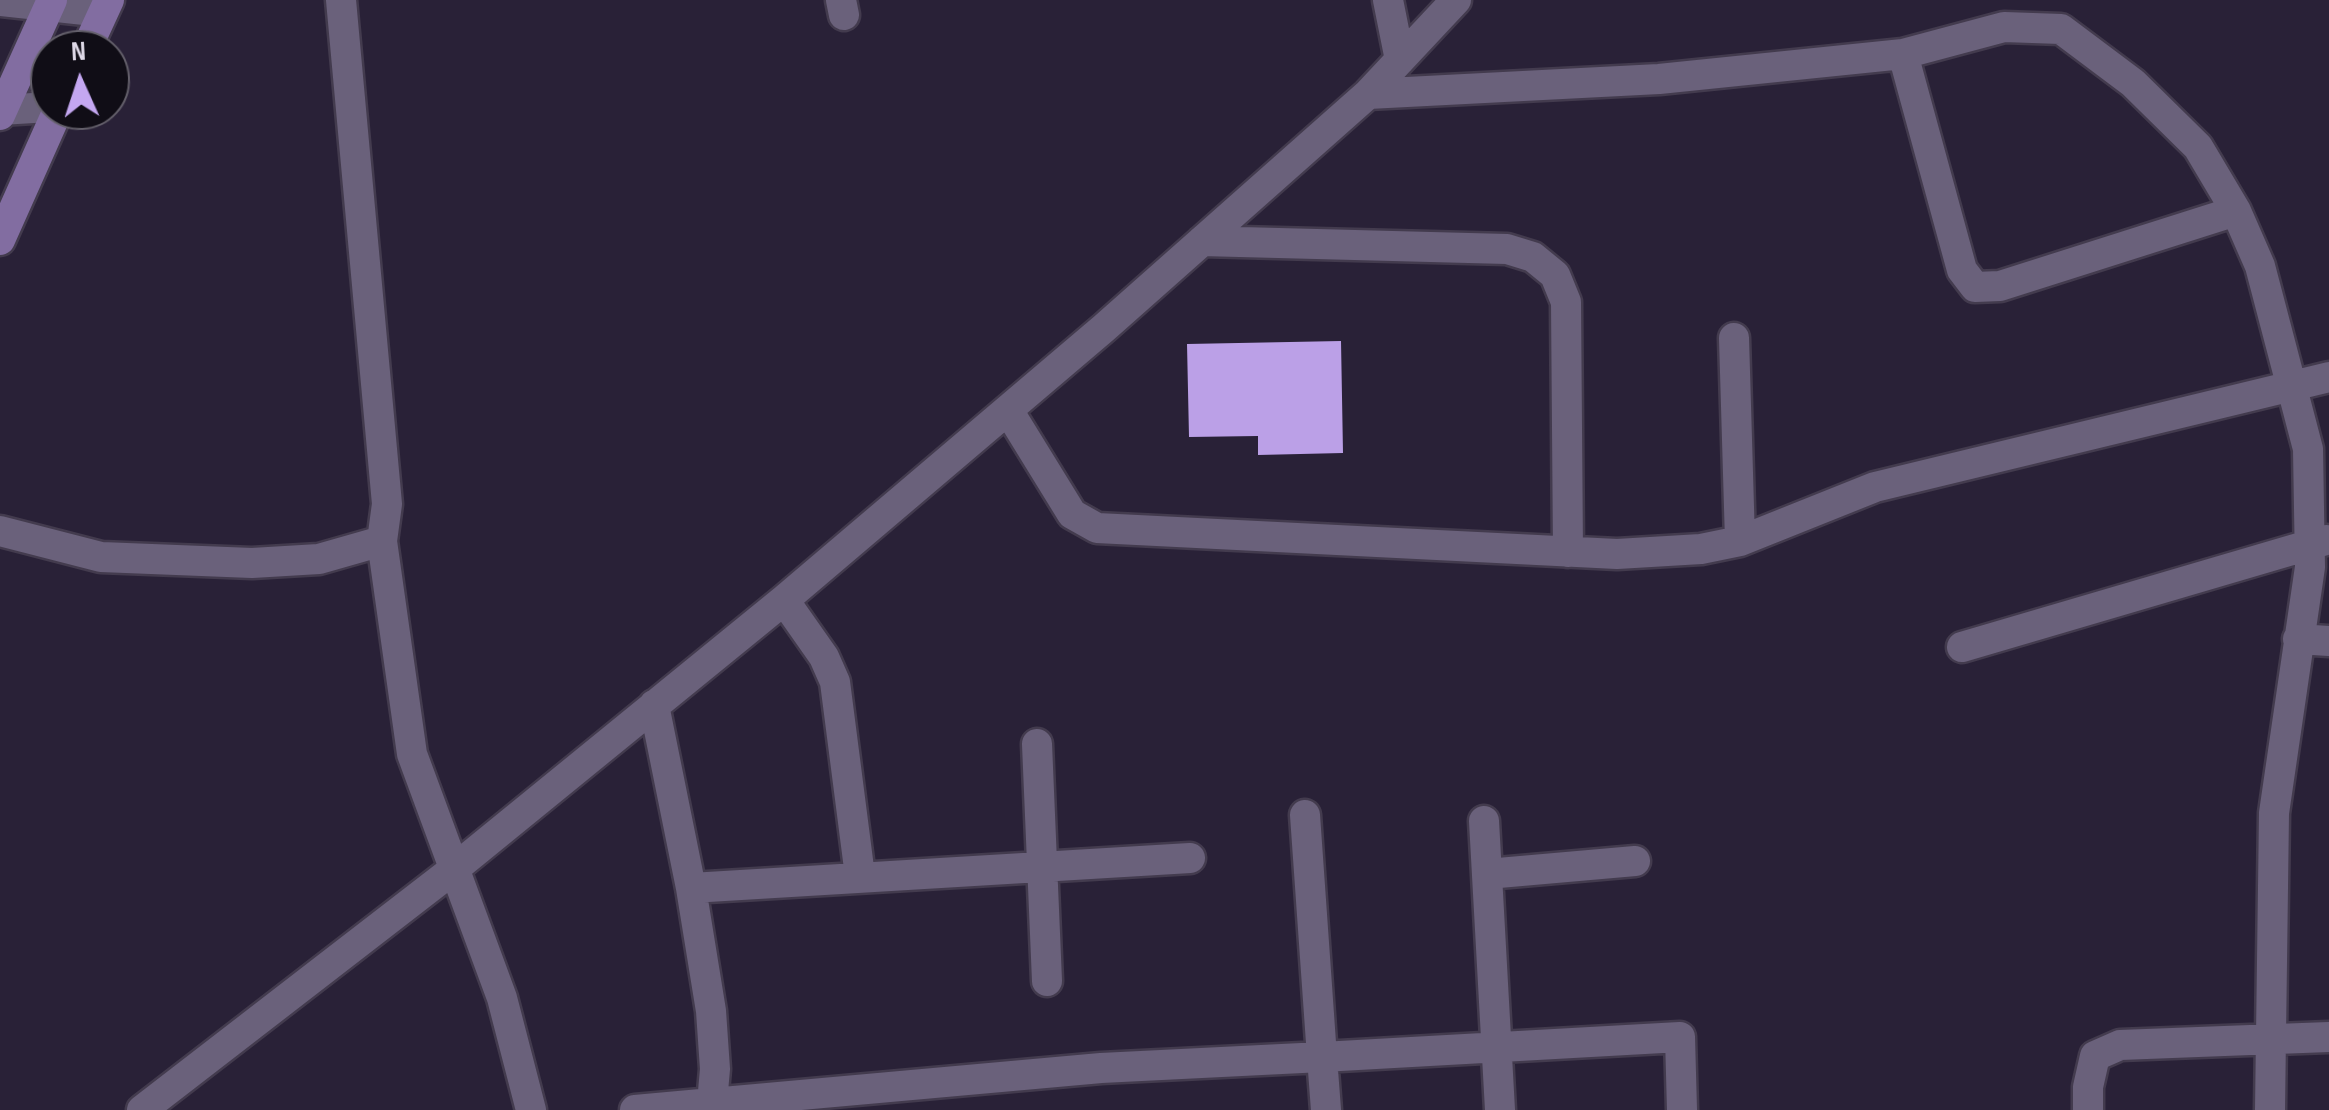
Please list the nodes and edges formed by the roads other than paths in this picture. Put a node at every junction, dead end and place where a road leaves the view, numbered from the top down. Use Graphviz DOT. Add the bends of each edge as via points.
graph roads {
  1 [pos="341,0"];
  2 [pos="1388,0"];
  3 [pos="1456,0"];
  4 [pos="0,1"];
  5 [pos="50,2"];
  6 [pos="106,6"];
  7 [pos="95,30"];
  8 [pos="1903,54"];
  9 [pos="1400,60"];
  10 [pos="1368,94"];
  11 [pos="30,108"];
  12 [pos="1,111"];
  13 [pos="49,130"];
  14 [pos="2236,211"];
  15 [pos="0,240"];
  16 [pos="1202,242"];
  17 [pos="1734,338"];
  18 [pos="2329,377"];
  19 [pos="2290,384"];
  20 [pos="1008,410"];
  21 [pos="0,530"];
  22 [pos="382,541"];
  23 [pos="1740,541"];
  24 [pos="2319,542"];
  25 [pos="1568,552"];
  26 [pos="784,600"];
  27 [pos="2314,640"];
  28 [pos="1962,647"];
  29 [pos="654,706"];
  30 [pos="1037,744"];
  31 [pos="1306,815"];
  32 [pos="1484,821"];
  33 [pos="1190,858"];
  34 [pos="1635,861"];
  35 [pos="1044,866"];
  36 [pos="454,869"];
  37 [pos="1487,874"];
  38 [pos="860,876"];
  39 [pos="691,888"];
  40 [pos="1047,981"];
  41 [pos="2269,1037"];
  42 [pos="2329,1037"];
  43 [pos="1497,1048"];
  44 [pos="1322,1058"];
  45 [pos="712,1103"];
  46 [pos="142,1110"];
  47 [pos="531,1110"];
  48 [pos="635,1110"];
  49 [pos="1326,1110"];
  50 [pos="1500,1110"];
  51 [pos="1682,1110"];
  52 [pos="2088,1110"];
  53 [pos="2270,1110"];
  1 -- 22 [label="street" via="387,504"];
  2 -- 9 [label="street"];
  3 -- 9 [label="street"];
  4 -- 5 [label="street"];
  5 -- 6 [label="street"];
  5 -- 12 [label="main road"];
  6 -- 7 [label="main road"];
  8 -- 10 [label="street" via="1659,78"];
  8 -- 14 [label="street" via="2004,26 2061,29 2133,83 2198,147"];
  8 -- 14 [label="street" via="1962,270 1976,287 2000,286"];
  9 -- 10 [label="street"];
  10 -- 16 [label="street"];
  11 -- 12 [label="street"];
  13 -- 15 [label="main road"];
  14 -- 19 [label="street" via="2260,266"];
  16 -- 20 [label="street"];
  16 -- 25 [label="street" via="1507,249 1555,275 1566,302"];
  17 -- 23 [label="street"];
  18 -- 19 [label="street"];
  19 -- 23 [label="street" via="1876,488"];
  19 -- 24 [label="street" via="2308,449"];
  20 -- 25 [label="street" via="1072,514 1098,528"];
  20 -- 26 [label="street"];
  21 -- 22 [label="street" via="101,556 252,563 319,559"];
  22 -- 36 [label="street" via="412,754"];
  23 -- 25 [label="street" via="1701,549"];
  24 -- 27 [label="street"];
  24 -- 28 [label="street"];
  26 -- 29 [label="street"];
  26 -- 38 [label="street" via="834,682"];
  27 -- 41 [label="street" via="2274,813"];
  29 -- 36 [label="street"];
  29 -- 39 [label="street"];
  30 -- 35 [label="street"];
  31 -- 44 [label="street"];
  32 -- 37 [label="street"];
  33 -- 35 [label="street"];
  34 -- 37 [label="street"];
  35 -- 38 [label="street"];
  35 -- 40 [label="street"];
  36 -- 46 [label="street"];
  36 -- 47 [label="street" via="502,998"];
  37 -- 43 [label="street"];
  38 -- 39 [label="street"];
  39 -- 45 [label="street" via="710,1011"];
  41 -- 42 [label="street"];
  41 -- 52 [label="street" via="2120,1045 2095,1056"];
  41 -- 53 [label="street"];
  43 -- 44 [label="street"];
  43 -- 50 [label="street"];
  43 -- 51 [label="street" via="1680,1038"];
  44 -- 45 [label="street" via="1101,1068"];
  44 -- 49 [label="street"];
  45 -- 48 [label="street"];
}
